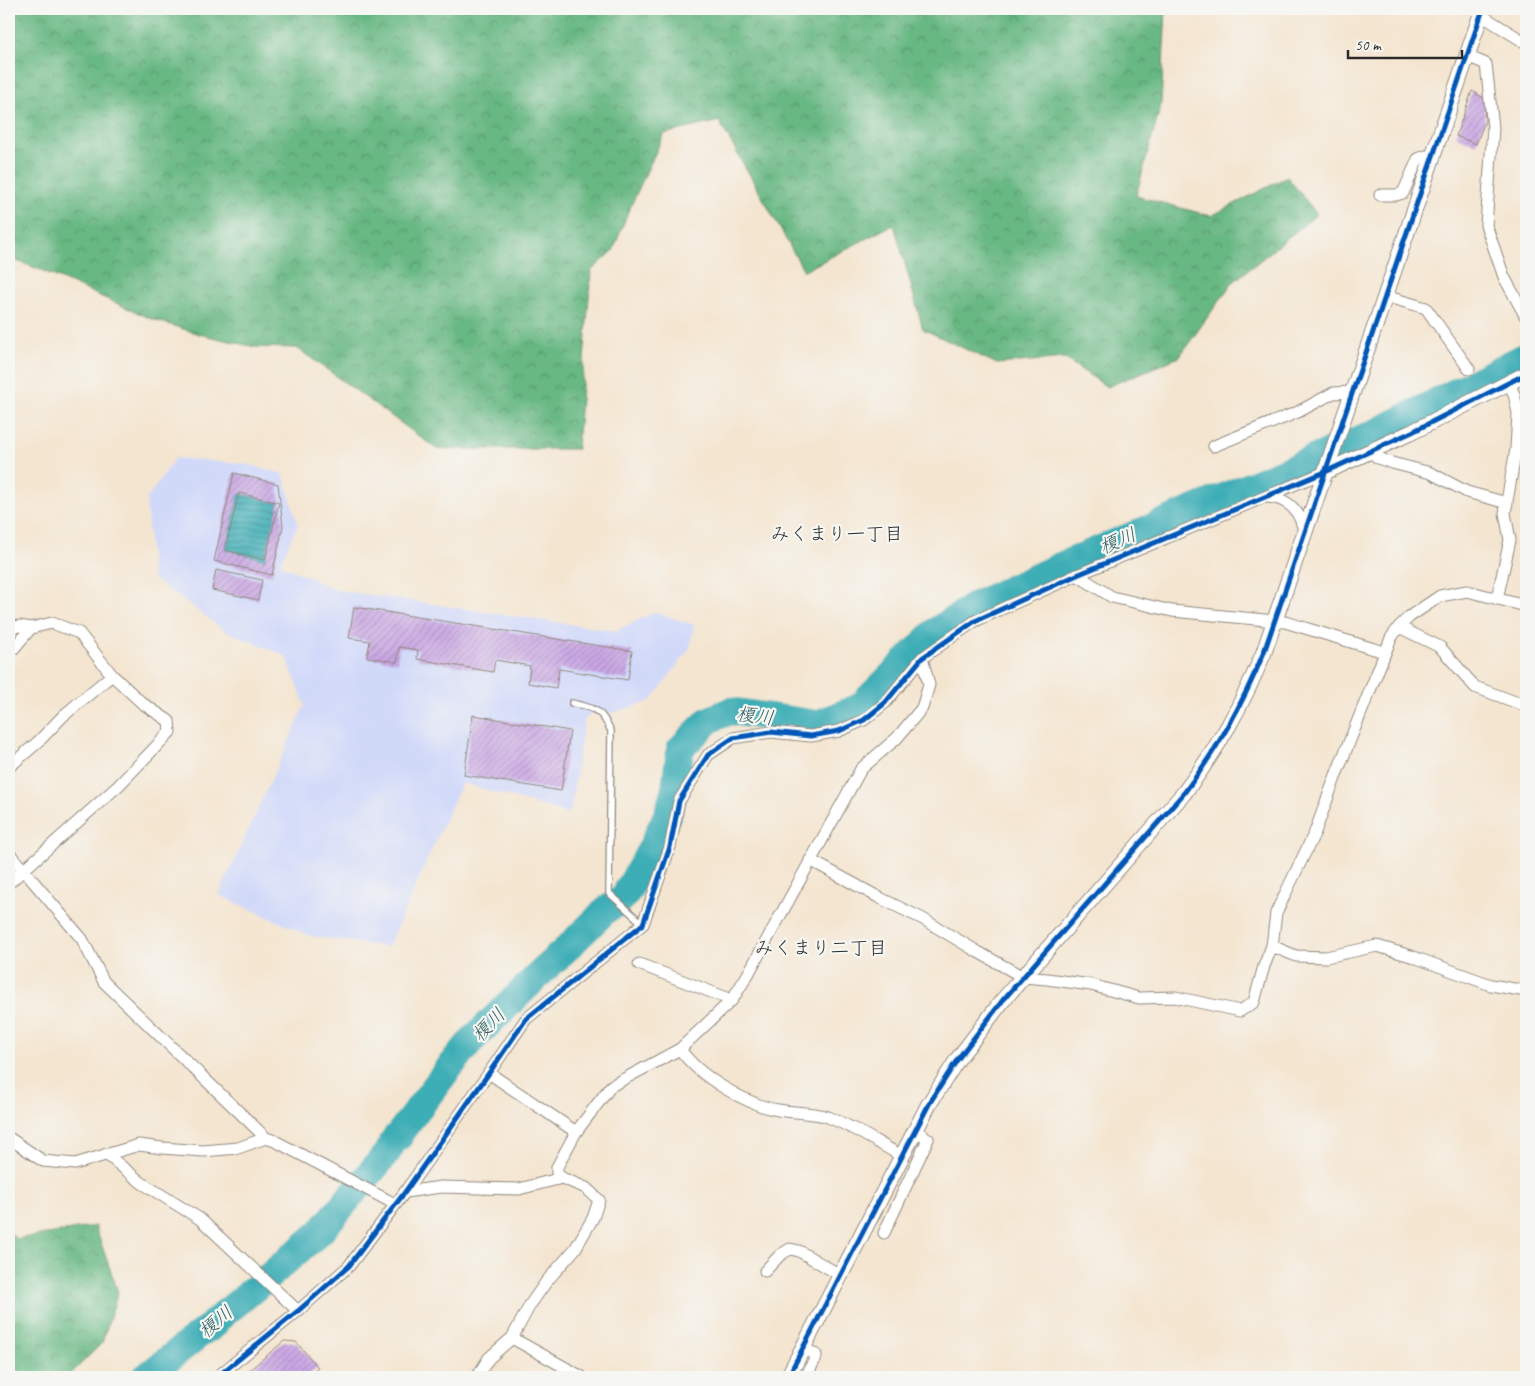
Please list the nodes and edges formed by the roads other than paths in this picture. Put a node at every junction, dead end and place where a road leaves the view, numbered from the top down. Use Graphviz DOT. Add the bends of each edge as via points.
graph roads {
  1 [pos="1482,12"];
  2 [pos="1526,43"];
  3 [pos="1467,56"];
  4 [pos="1432,158"];
  5 [pos="1380,195"];
  6 [pos="1385,296"];
  7 [pos="1526,317"];
  8 [pos="1469,369"];
  9 [pos="1526,374"];
  10 [pos="1509,383"];
  11 [pos="1352,392"];
  12 [pos="1214,446"];
  13 [pos="1370,452"];
  14 [pos="1327,468"];
  15 [pos="1266,497"];
  16 [pos="1507,503"];
  17 [pos="1304,534"];
  18 [pos="1078,575"];
  19 [pos="1497,599"];
  20 [pos="1526,606"];
  21 [pos="1274,621"];
  22 [pos="1399,627"];
  23 [pos="31,628"];
  24 [pos="9,629"];
  25 [pos="1384,652"];
  26 [pos="9,654"];
  27 [pos="922,658"];
  28 [pos="112,675"];
  29 [pos="572,702"];
  30 [pos="1526,706"];
  31 [pos="9,767"];
  32 [pos="9,853"];
  33 [pos="810,860"];
  34 [pos="23,870"];
  35 [pos="9,883"];
  36 [pos="643,924"];
  37 [pos="1272,946"];
  38 [pos="639,964"];
  39 [pos="1023,977"];
  40 [pos="1526,991"];
  41 [pos="732,1000"];
  42 [pos="680,1049"];
  43 [pos="489,1073"];
  44 [pos="916,1130"];
  45 [pos="576,1132"];
  46 [pos="9,1138"];
  47 [pos="266,1138"];
  48 [pos="106,1154"];
  49 [pos="902,1156"];
  50 [pos="562,1178"];
  51 [pos="405,1192"];
  52 [pos="395,1204"];
  53 [pos="884,1233"];
  54 [pos="765,1271"];
  55 [pos="840,1275"];
  56 [pos="298,1311"];
  57 [pos="512,1338"];
  58 [pos="803,1347"];
  59 [pos="221,1376"];
  60 [pos="476,1377"];
  61 [pos="582,1377"];
  62 [pos="788,1377"];
  63 [pos="806,1377"];
  1 -- 2 [label="street"];
  1 -- 3 [label="street"];
  3 -- 4 [label="street"];
  3 -- 7 [label="street" via="1486,64 1493,128 1486,225 1504,277"];
  4 -- 5 [label="street" via="1418,159 1403,193"];
  4 -- 6 [label="street"];
  6 -- 8 [label="street" via="1426,308"];
  6 -- 11 [label="street"];
  9 -- 10 [label="street"];
  10 -- 13 [label="street"];
  10 -- 16 [label="street" via="1518,413"];
  11 -- 12 [label="street" via="1333,393 1298,412"];
  11 -- 14 [label="street"];
  13 -- 14 [label="street"];
  13 -- 16 [label="street" via="1392,463 1430,473 1467,492"];
  14 -- 15 [label="street"];
  14 -- 17 [label="street"];
  15 -- 17 [label="street" via="1280,499 1293,507 1301,519"];
  15 -- 18 [label="street"];
  16 -- 19 [label="street" via="1505,513 1510,540"];
  17 -- 21 [label="street"];
  18 -- 21 [label="street" via="1112,596 1129,601 1172,611"];
  18 -- 27 [label="street" via="976,621"];
  19 -- 20 [label="street"];
  19 -- 22 [label="street" via="1467,591 1440,596"];
  21 -- 25 [label="street"];
  21 -- 39 [label="street" via="1245,697 1204,767"];
  22 -- 25 [label="street"];
  22 -- 30 [label="street" via="1440,647 1475,686"];
  23 -- 24 [label="street" via="19,626"];
  23 -- 26 [label="street"];
  23 -- 28 [label="street" via="52,623 80,633"];
  25 -- 37 [label="street" via="1315,832 1276,913"];
  27 -- 33 [label="street" via="929,685 922,708 897,738 861,769"];
  27 -- 36 [label="street" via="885,703 864,720 839,731 811,736 771,732 734,738 708,755 679,801 670,847"];
  28 -- 31 [label="street"];
  28 -- 34 [label="street" via="142,703 169,721 170,732 118,786"];
  29 -- 36 [label="lane" via="596,709 611,731 609,893"];
  32 -- 34 [label="street"];
  33 -- 39 [label="street" via="923,918"];
  33 -- 41 [label="street"];
  34 -- 35 [label="street"];
  34 -- 47 [label="street" via="82,939 104,982"];
  36 -- 43 [label="street" via="526,1019"];
  37 -- 39 [label="street" via="1254,1002 1240,1011 1175,998 1139,998 1091,986"];
  37 -- 40 [label="street" via="1296,956 1326,957 1377,946 1491,985"];
  38 -- 41 [label="street"];
  39 -- 44 [label="street" via="957,1060"];
  41 -- 42 [label="street"];
  42 -- 45 [label="street" via="611,1086"];
  42 -- 49 [label="street" via="704,1074 756,1105 826,1117"];
  43 -- 45 [label="street"];
  43 -- 51 [label="street"];
  44 -- 49 [label="street"];
  44 -- 53 [label="street" via="928,1139 927,1144"];
  45 -- 50 [label="street" via="557,1168 556,1174"];
  46 -- 48 [label="street" via="43,1161 75,1164"];
  47 -- 48 [label="street" via="238,1148 203,1151 139,1145"];
  47 -- 52 [label="street"];
  48 -- 56 [label="street" via="142,1183 200,1219"];
  49 -- 55 [label="street"];
  50 -- 51 [label="street" via="519,1189 441,1187"];
  50 -- 57 [label="street" via="586,1188 598,1200 596,1209 575,1249 546,1282"];
  51 -- 52 [label="street"];
  52 -- 56 [label="street" via="349,1266"];
  54 -- 55 [label="street" via="790,1249"];
  55 -- 58 [label="street"];
  56 -- 59 [label="street"];
  57 -- 60 [label="street" via="490,1358"];
  57 -- 61 [label="street"];
  58 -- 62 [label="street"];
  58 -- 63 [label="street" via="816,1355"];
}
